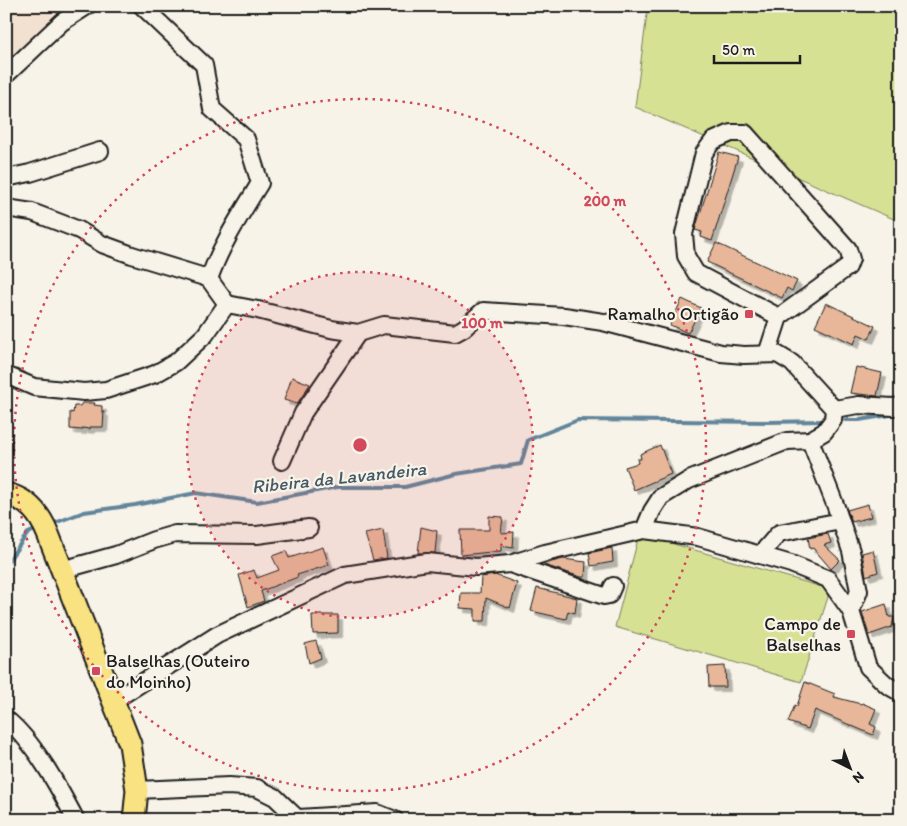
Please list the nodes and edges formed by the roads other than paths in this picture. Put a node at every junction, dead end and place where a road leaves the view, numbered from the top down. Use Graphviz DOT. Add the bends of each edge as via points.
graph roads {
  1 [pos="87,6"];
  2 [pos="142,6"];
  3 [pos="6,74"];
  4 [pos="100,152"];
  5 [pos="6,178"];
  6 [pos="6,208"];
  7 [pos="209,280"];
  8 [pos="227,304"];
  9 [pos="779,318"];
  10 [pos="358,333"];
  11 [pos="768,354"];
  12 [pos="6,375"];
  13 [pos="901,406"];
  14 [pos="834,409"];
  15 [pos="810,440"];
  16 [pos="282,461"];
  17 [pos="6,494"];
  18 [pos="840,521"];
  19 [pos="309,528"];
  20 [pos="644,530"];
  21 [pos="760,555"];
  22 [pos="510,564"];
  23 [pos="62,570"];
  24 [pos="613,586"];
  25 [pos="852,611"];
  26 [pos="901,693"];
  27 [pos="114,701"];
  28 [pos="6,719"];
  29 [pos="137,790"];
  30 [pos="299,819"];
  31 [pos="76,820"];
  32 [pos="134,820"];
  33 [pos="396,820"];
  1 -- 3 [label="street" via="62,22"];
  2 -- 7 [label="street" via="204,65 212,109 246,139 260,183 233,227"];
  4 -- 5 [label="street"];
  6 -- 7 [label="street" via="32,212 79,230 110,247"];
  7 -- 8 [label="street"];
  8 -- 10 [label="street"];
  8 -- 12 [label="street" via="205,335 176,362 155,374 106,390 84,392 34,387"];
  9 -- 9 [label="street" via="848,267 851,259 848,249 746,133 731,133 713,141 704,153 684,234 686,256 696,273"];
  9 -- 11 [label="street"];
  10 -- 11 [label="street" via="384,326 455,333 483,310 603,322 721,353"];
  10 -- 16 [label="street" via="303,413"];
  11 -- 14 [label="street" via="777,354 792,363"];
  13 -- 14 [label="street" via="860,405"];
  14 -- 15 [label="street" via="833,420 824,432"];
  15 -- 18 [label="street"];
  15 -- 20 [label="street" via="787,441 690,480 662,497"];
  17 -- 23 [label="main road" via="29,504 45,527"];
  18 -- 21 [label="street" via="779,533"];
  18 -- 25 [label="street" via="851,551 859,591"];
  19 -- 23 [label="street" via="257,535 175,534"];
  20 -- 21 [label="street" via="698,537"];
  20 -- 22 [label="street"];
  21 -- 25 [label="street" via="828,579"];
  22 -- 24 [label="street" via="604,596 609,595"];
  22 -- 27 [label="street" via="476,567 427,562 345,575 218,635"];
  23 -- 27 [label="main road"];
  25 -- 26 [label="street" via="868,668"];
  27 -- 29 [label="main road" via="130,744"];
  28 -- 31 [label="street" via="18,728 39,757"];
  29 -- 30 [label="street" via="257,788 275,797"];
  29 -- 32 [label="main road"];
  30 -- 33 [label="street" via="376,812"];
}
